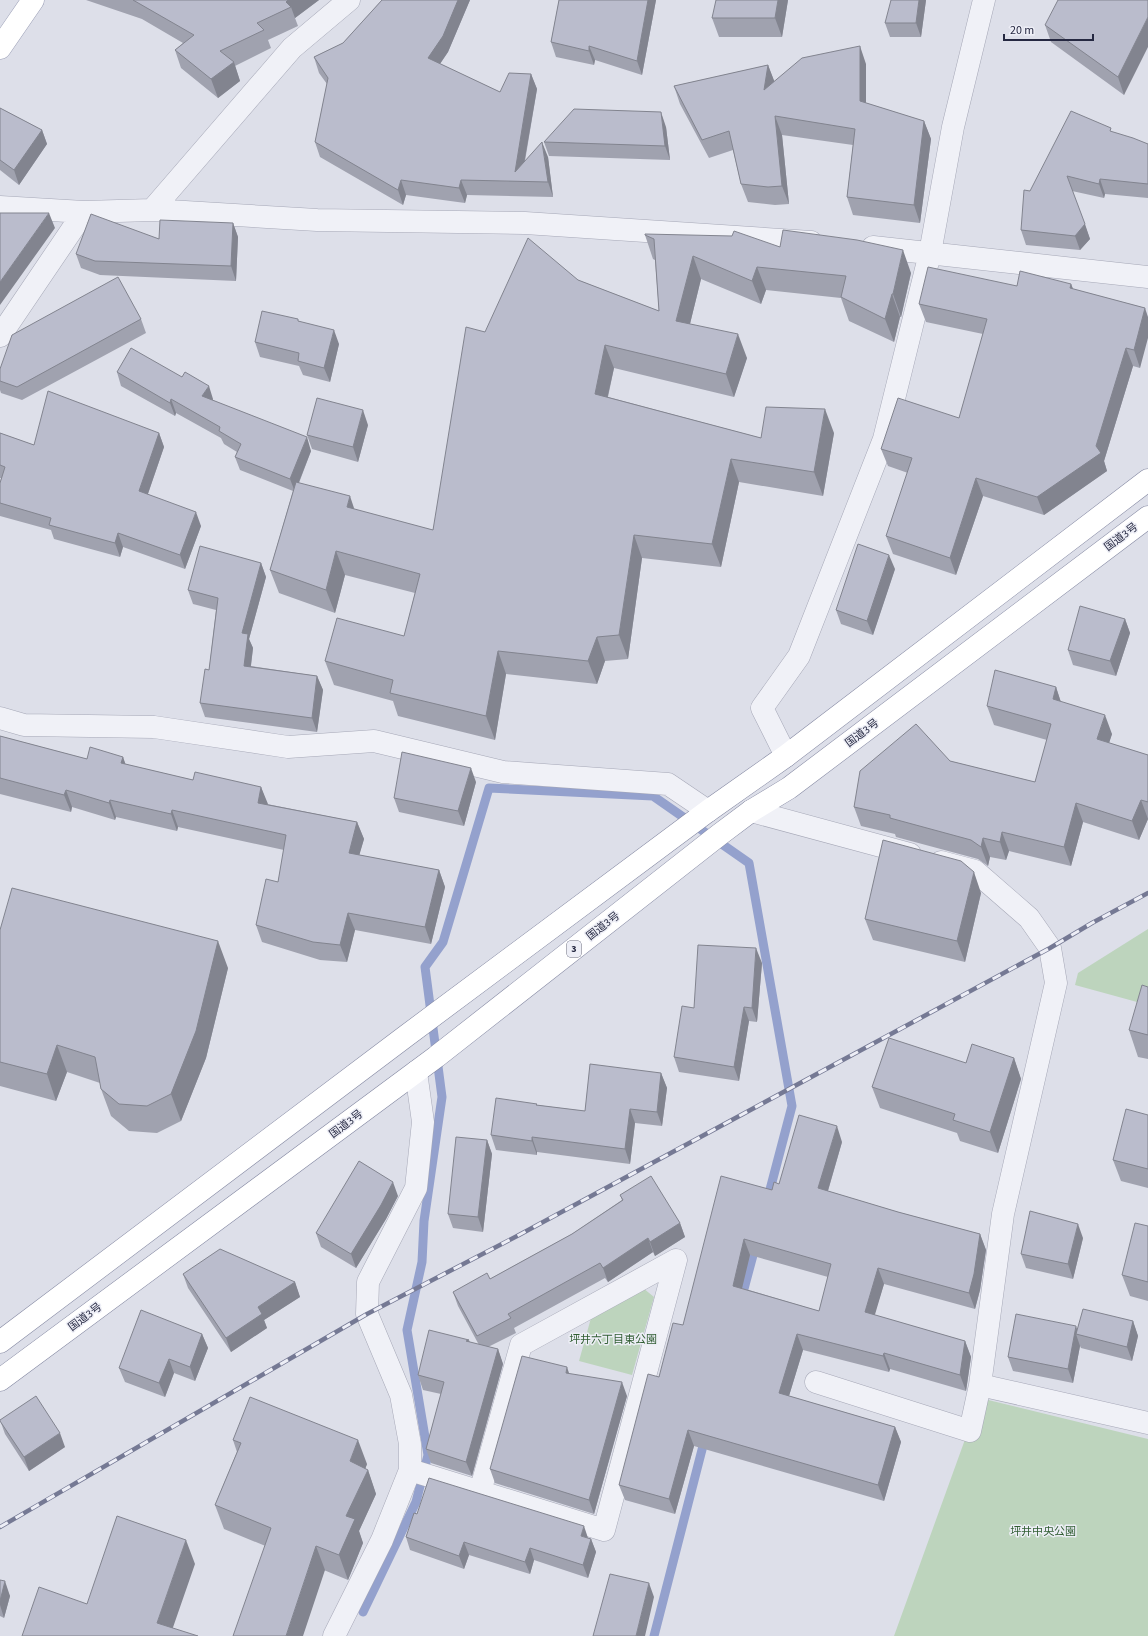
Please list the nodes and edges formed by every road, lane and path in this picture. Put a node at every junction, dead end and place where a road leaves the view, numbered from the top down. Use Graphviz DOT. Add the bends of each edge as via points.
graph roads {
  1 [pos="33,0"];
  2 [pos="349,0"];
  3 [pos="984,0"];
  4 [pos="0,48"];
  5 [pos="0,207"];
  6 [pos="152,210"];
  7 [pos="84,212"];
  8 [pos="831,244"];
  9 [pos="854,246"];
  10 [pos="930,253"];
  11 [pos="1148,277"];
  12 [pos="0,336"];
  13 [pos="1148,480"];
  14 [pos="1148,516"];
  15 [pos="0,718"];
  16 [pos="786,756"];
  17 [pos="708,811"];
  18 [pos="751,811"];
  19 [pos="416,1072"];
  20 [pos="0,1342"];
  21 [pos="0,1380"];
  22 [pos="816,1382"];
  23 [pos="980,1385"];
  24 [pos="1148,1423"];
  25 [pos="420,1473"];
  26 [pos="480,1492"];
  27 [pos="334,1636"];
  1 -- 4 [label="main road"];
  2 -- 6 [label="street" via="292,48"];
  3 -- 10 [label="street" via="953,127"];
  5 -- 7 [label="street"];
  6 -- 7 [label="street"];
  6 -- 8 [label="street" via="317,220 525,223"];
  7 -- 12 [label="street"];
  9 -- 10 [label="street"];
  10 -- 11 [label="street"];
  10 -- 16 [label="street" via="884,439 800,656 762,708"];
  13 -- 16 [label="main road"];
  14 -- 18 [label="main road, 国道3号 / 3" via="789,788"];
  15 -- 17 [label="street" via="24,725 154,727 288,747 374,741 503,772 668,784"];
  16 -- 17 [label="main road"];
  17 -- 20 [label="main road"];
  18 -- 19 [label="main road, 国道3号 / 3"];
  18 -- 23 [label="street" via="975,871 1029,918 1050,948 1056,983 1003,1214"];
  19 -- 21 [label="main road, 国道3号 / 3"];
  19 -- 25 [label="street" via="423,1122 416,1188 368,1282 366,1314 400,1395 410,1444"];
  22 -- 23 [label="street" via="970,1431"];
  23 -- 24 [label="street"];
  25 -- 26 [label="street"];
  25 -- 27 [label="street" via="382,1540"];
  26 -- 26 [label="street" via="604,1530 676,1260 522,1345"];
}
